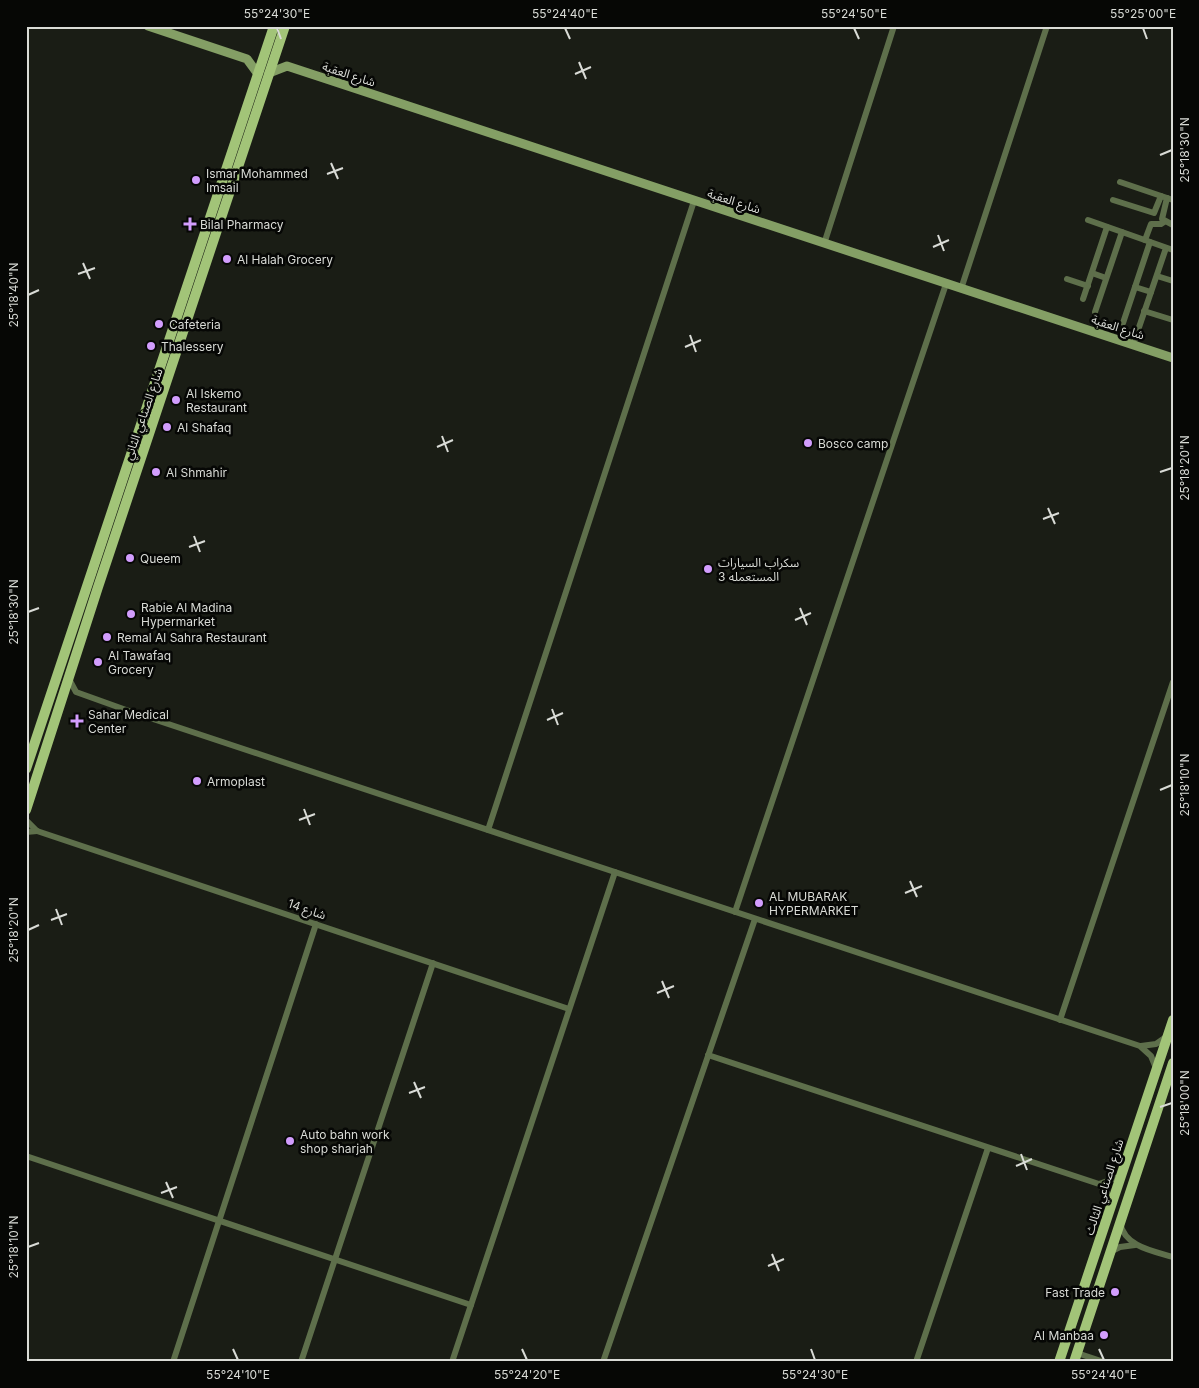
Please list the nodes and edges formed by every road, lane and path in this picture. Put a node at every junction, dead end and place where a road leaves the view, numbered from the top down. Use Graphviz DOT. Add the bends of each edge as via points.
graph roads {
  1 [pos="148,26"];
  2 [pos="274,26"];
  3 [pos="285,26"];
  4 [pos="894,26"];
  5 [pos="1047,26"];
  6 [pos="277,50"];
  7 [pos="264,54"];
  8 [pos="248,59"];
  9 [pos="287,66"];
  10 [pos="269,73"];
  11 [pos="258,74"];
  12 [pos="1120,182"];
  13 [pos="1167,198"];
  14 [pos="1113,200"];
  15 [pos="694,201"];
  16 [pos="1088,220"];
  17 [pos="1164,222"];
  18 [pos="1173,225"];
  19 [pos="1107,227"];
  20 [pos="1122,232"];
  21 [pos="1147,241"];
  22 [pos="824,244"];
  23 [pos="1170,249"];
  24 [pos="1092,272"];
  25 [pos="1157,276"];
  26 [pos="1067,278"];
  27 [pos="1106,278"];
  28 [pos="1173,281"];
  29 [pos="946,284"];
  30 [pos="1088,286"];
  31 [pos="1135,287"];
  32 [pos="961,289"];
  33 [pos="1151,292"];
  34 [pos="1083,299"];
  35 [pos="1144,311"];
  36 [pos="1095,312"];
  37 [pos="1173,320"];
  38 [pos="1123,323"];
  39 [pos="1132,345"];
  40 [pos="1173,358"];
  41 [pos="68,677"];
  42 [pos="1173,682"];
  43 [pos="81,694"];
  44 [pos="62,698"];
  45 [pos="26,769"];
  46 [pos="26,810"];
  47 [pos="26,820"];
  48 [pos="488,830"];
  49 [pos="37,831"];
  50 [pos="26,832"];
  51 [pos="614,872"];
  52 [pos="735,912"];
  53 [pos="754,918"];
  54 [pos="316,924"];
  55 [pos="432,963"];
  56 [pos="569,1009"];
  57 [pos="1060,1020"];
  58 [pos="1173,1020"];
  59 [pos="1168,1034"];
  60 [pos="1140,1046"];
  61 [pos="708,1055"];
  62 [pos="1173,1063"];
  63 [pos="1156,1070"];
  64 [pos="988,1148"];
  65 [pos="26,1156"];
  66 [pos="1121,1176"];
  67 [pos="1099,1184"];
  68 [pos="1111,1204"];
  69 [pos="220,1221"];
  70 [pos="1120,1223"];
  71 [pos="1137,1245"];
  72 [pos="1110,1252"];
  73 [pos="1173,1257"];
  74 [pos="335,1260"];
  75 [pos="472,1305"];
  76 [pos="1076,1357"];
  77 [pos="173,1362"];
  78 [pos="301,1362"];
  79 [pos="452,1362"];
  80 [pos="604,1362"];
  81 [pos="916,1362"];
  82 [pos="1059,1362"];
  83 [pos="1104,1362"];
  1 -- 8 [label="street"];
  2 -- 7 [label="main road, شارع الصناعي الثاني"];
  3 -- 6 [label="main road, شارع الصناعي الثاني"];
  4 -- 22 [label="street"];
  5 -- 32 [label="street"];
  6 -- 9 [label="street"];
  6 -- 10 [label="main road, شارع الصناعي الثاني"];
  7 -- 8 [label="street"];
  7 -- 11 [label="main road, شارع الصناعي الثاني"];
  8 -- 11 [label="street"];
  9 -- 10 [label="street"];
  9 -- 15 [label="street, شارع العقبة"];
  10 -- 41 [label="main road, شارع الصناعي الثاني"];
  11 -- 45 [label="main road, شارع الصناعي الثاني"];
  12 -- 13 [label="street"];
  13 -- 14 [label="street" via="1154,213"];
  13 -- 17 [label="street" via="1161,218"];
  15 -- 22 [label="street, شارع العقبة"];
  15 -- 48 [label="street"];
  16 -- 19 [label="street"];
  17 -- 18 [label="street"];
  17 -- 21 [label="street" via="1151,224"];
  19 -- 20 [label="street"];
  19 -- 24 [label="street"];
  20 -- 21 [label="street"];
  20 -- 27 [label="street"];
  21 -- 23 [label="street"];
  21 -- 31 [label="street"];
  22 -- 29 [label="street, شارع العقبة"];
  23 -- 25 [label="street"];
  24 -- 27 [label="street"];
  24 -- 30 [label="street"];
  25 -- 28 [label="street"];
  25 -- 33 [label="street"];
  26 -- 30 [label="street"];
  27 -- 36 [label="street"];
  29 -- 32 [label="street, شارع العقبة"];
  29 -- 52 [label="street"];
  30 -- 34 [label="street"];
  31 -- 33 [label="street"];
  31 -- 38 [label="street"];
  32 -- 39 [label="street, شارع العقبة"];
  33 -- 35 [label="street"];
  35 -- 37 [label="street"];
  35 -- 39 [label="street"];
  39 -- 40 [label="street, شارع العقبة"];
  41 -- 43 [label="street" via="72,688"];
  41 -- 44 [label="main road, شارع الصناعي الثاني"];
  42 -- 57 [label="street"];
  43 -- 44 [label="street"];
  43 -- 48 [label="street"];
  44 -- 46 [label="main road, شارع الصناعي الثاني"];
  47 -- 49 [label="street, شارع 14"];
  48 -- 51 [label="street"];
  49 -- 50 [label="street, شارع 14"];
  49 -- 54 [label="street, شارع 14"];
  51 -- 52 [label="street"];
  51 -- 56 [label="street"];
  52 -- 53 [label="street"];
  53 -- 57 [label="street"];
  53 -- 61 [label="street"];
  54 -- 55 [label="street, شارع 14"];
  54 -- 69 [label="street"];
  55 -- 56 [label="street, شارع 14"];
  55 -- 74 [label="street"];
  56 -- 75 [label="street"];
  57 -- 60 [label="street"];
  58 -- 59 [label="main road, شارع الصناعي الثالث"];
  59 -- 60 [label="street" via="1156,1044"];
  59 -- 63 [label="main road, شارع الصناعي الثالث"];
  60 -- 63 [label="street" via="1151,1056"];
  61 -- 64 [label="street"];
  61 -- 80 [label="street"];
  62 -- 70 [label="main road"];
  63 -- 66 [label="main road, شارع الصناعي الثالث"];
  64 -- 67 [label="street"];
  64 -- 81 [label="street"];
  65 -- 69 [label="street"];
  66 -- 67 [label="street"];
  66 -- 68 [label="main road, شارع الصناعي الثالث"];
  67 -- 68 [label="street"];
  68 -- 82 [label="main road, شارع الصناعي الثالث"];
  69 -- 74 [label="street"];
  69 -- 77 [label="street"];
  70 -- 71 [label="street" via="1124,1234"];
  70 -- 72 [label="main road"];
  71 -- 72 [label="street"];
  71 -- 73 [label="street"];
  72 -- 76 [label="main road"];
  74 -- 75 [label="street"];
  74 -- 78 [label="street"];
  75 -- 79 [label="street"];
  76 -- 83 [label="street"];
}
